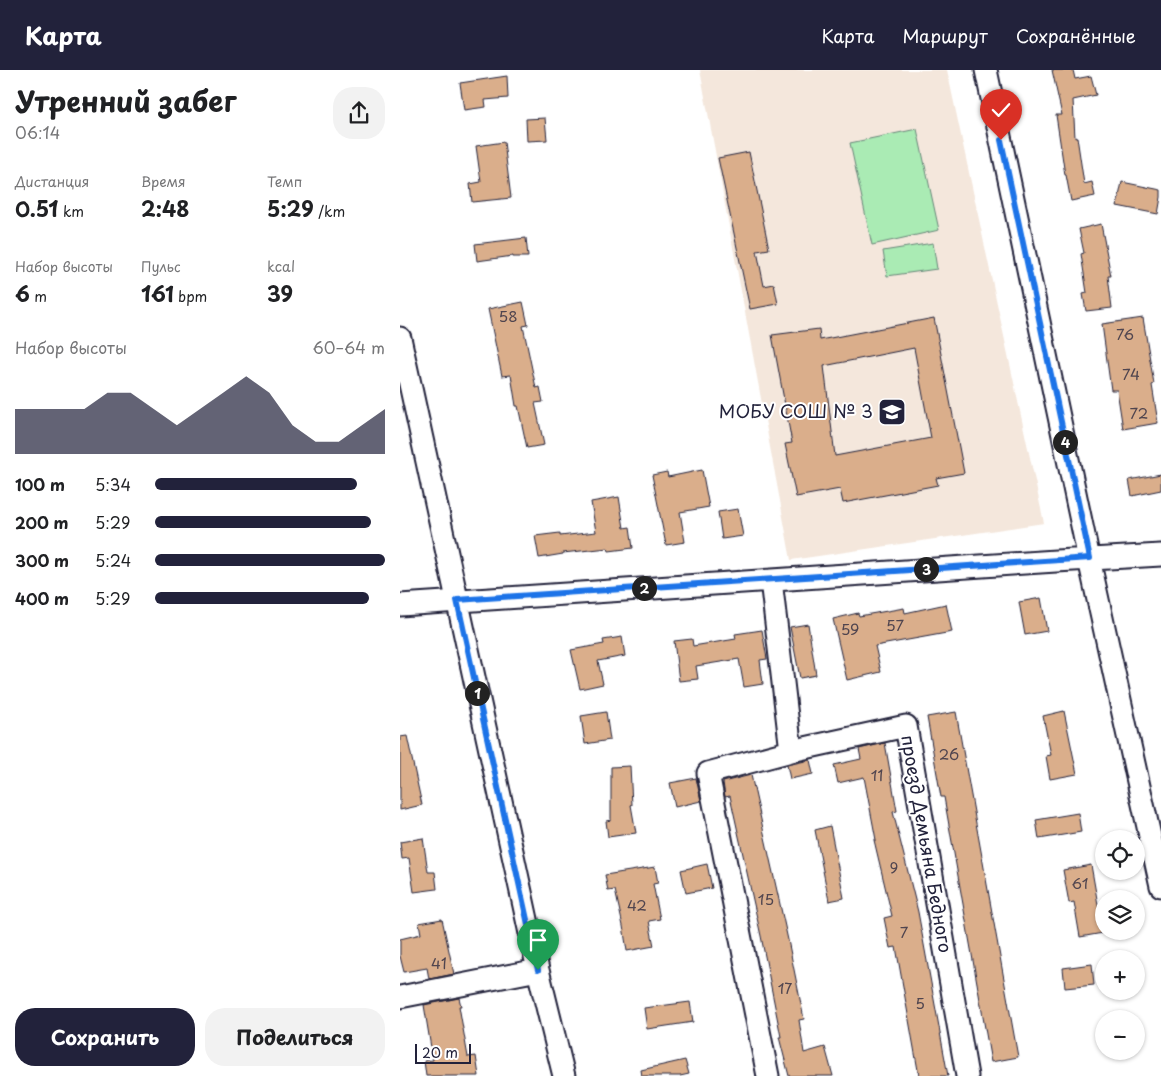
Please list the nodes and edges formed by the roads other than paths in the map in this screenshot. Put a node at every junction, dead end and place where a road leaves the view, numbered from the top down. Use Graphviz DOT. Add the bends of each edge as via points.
graph roads {
  1 [pos="986,70"];
  2 [pos="400,338"];
  3 [pos="1161,555"];
  4 [pos="1090,558"];
  5 [pos="770,580"];
  6 [pos="457,600"];
  7 [pos="400,605"];
  8 [pos="791,751"];
  9 [pos="1161,886"];
  10 [pos="538,970"];
  11 [pos="400,997"];
  12 [pos="564,1076"];
  13 [pos="768,1076"];
  14 [pos="967,1076"];
  1 -- 4 [label="street"];
  2 -- 6 [label="street"];
  3 -- 4 [label="street"];
  4 -- 5 [label="street"];
  4 -- 9 [label="street"];
  5 -- 6 [label="street"];
  5 -- 8 [label="street"];
  6 -- 7 [label="street"];
  6 -- 10 [label="street"];
  8 -- 13 [label="street, проезд Демьяна Бедного" via="708,773"];
  8 -- 14 [label="street, проезд Демьяна Бедного" via="906,726"];
  10 -- 11 [label="street"];
  10 -- 12 [label="street"];
}
